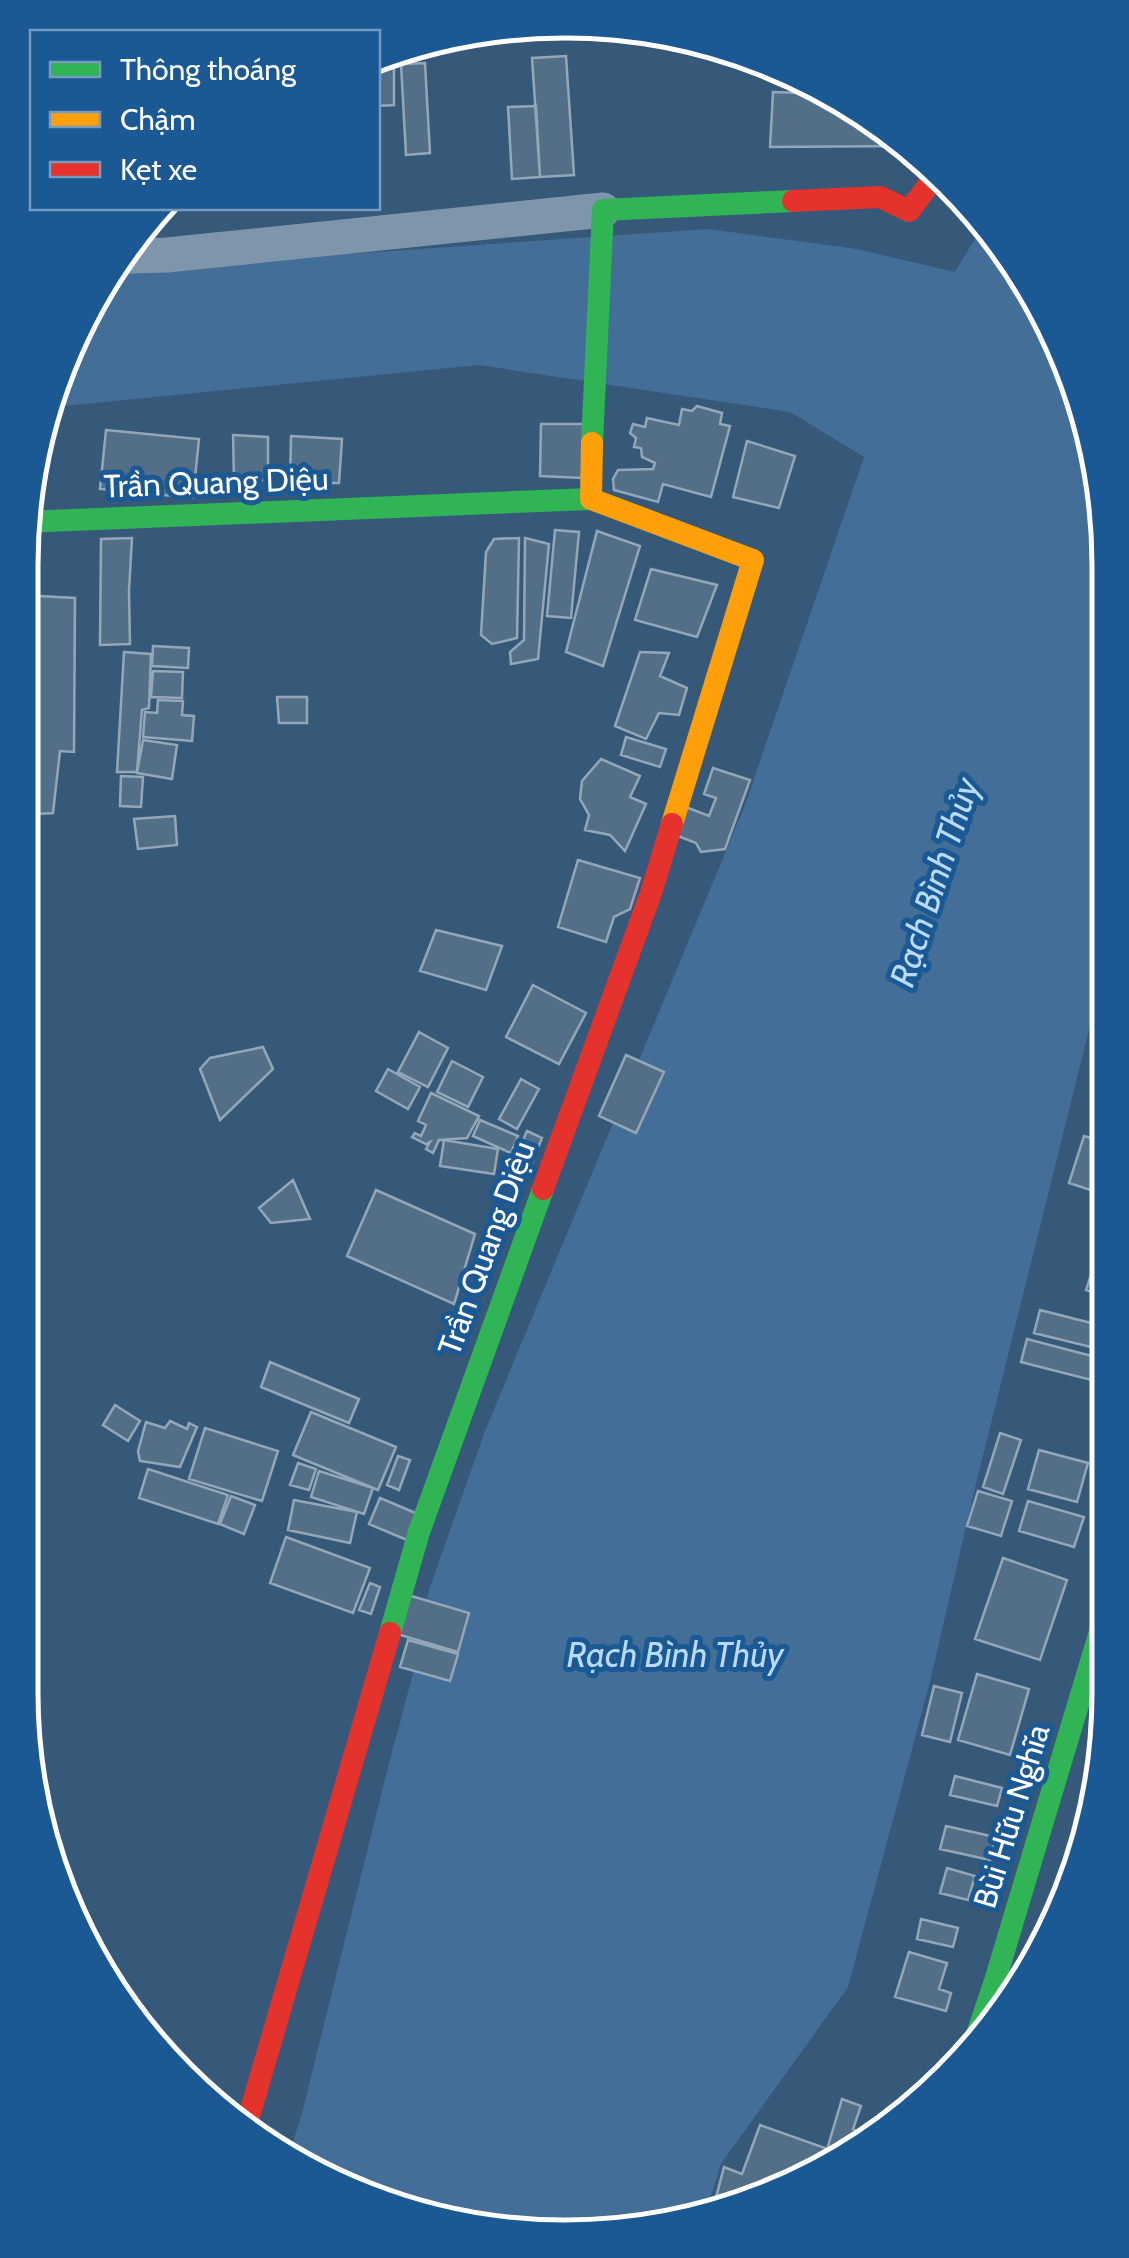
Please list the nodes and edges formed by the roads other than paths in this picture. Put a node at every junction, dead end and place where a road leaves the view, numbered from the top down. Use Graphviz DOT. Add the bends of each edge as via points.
graph roads {
  1 [pos="929,184"];
  2 [pos="603,222"];
  3 [pos="138,256"];
  4 [pos="590,498"];
  5 [pos="40,521"];
  6 [pos="1092,1658"];
  7 [pos="985,2012"];
  8 [pos="249,2116"];
  1 -- 2 [label="street" via="909,211 880,198"];
  2 -- 3 [label="street"];
  2 -- 4 [label="street"];
  4 -- 5 [label="street, Trần Quang Diệu"];
  4 -- 8 [label="street, Trần Quang Diệu" via="754,560 651,893 419,1532"];
  6 -- 7 [label="street, Bùi Hữu Nghĩa"];
}
